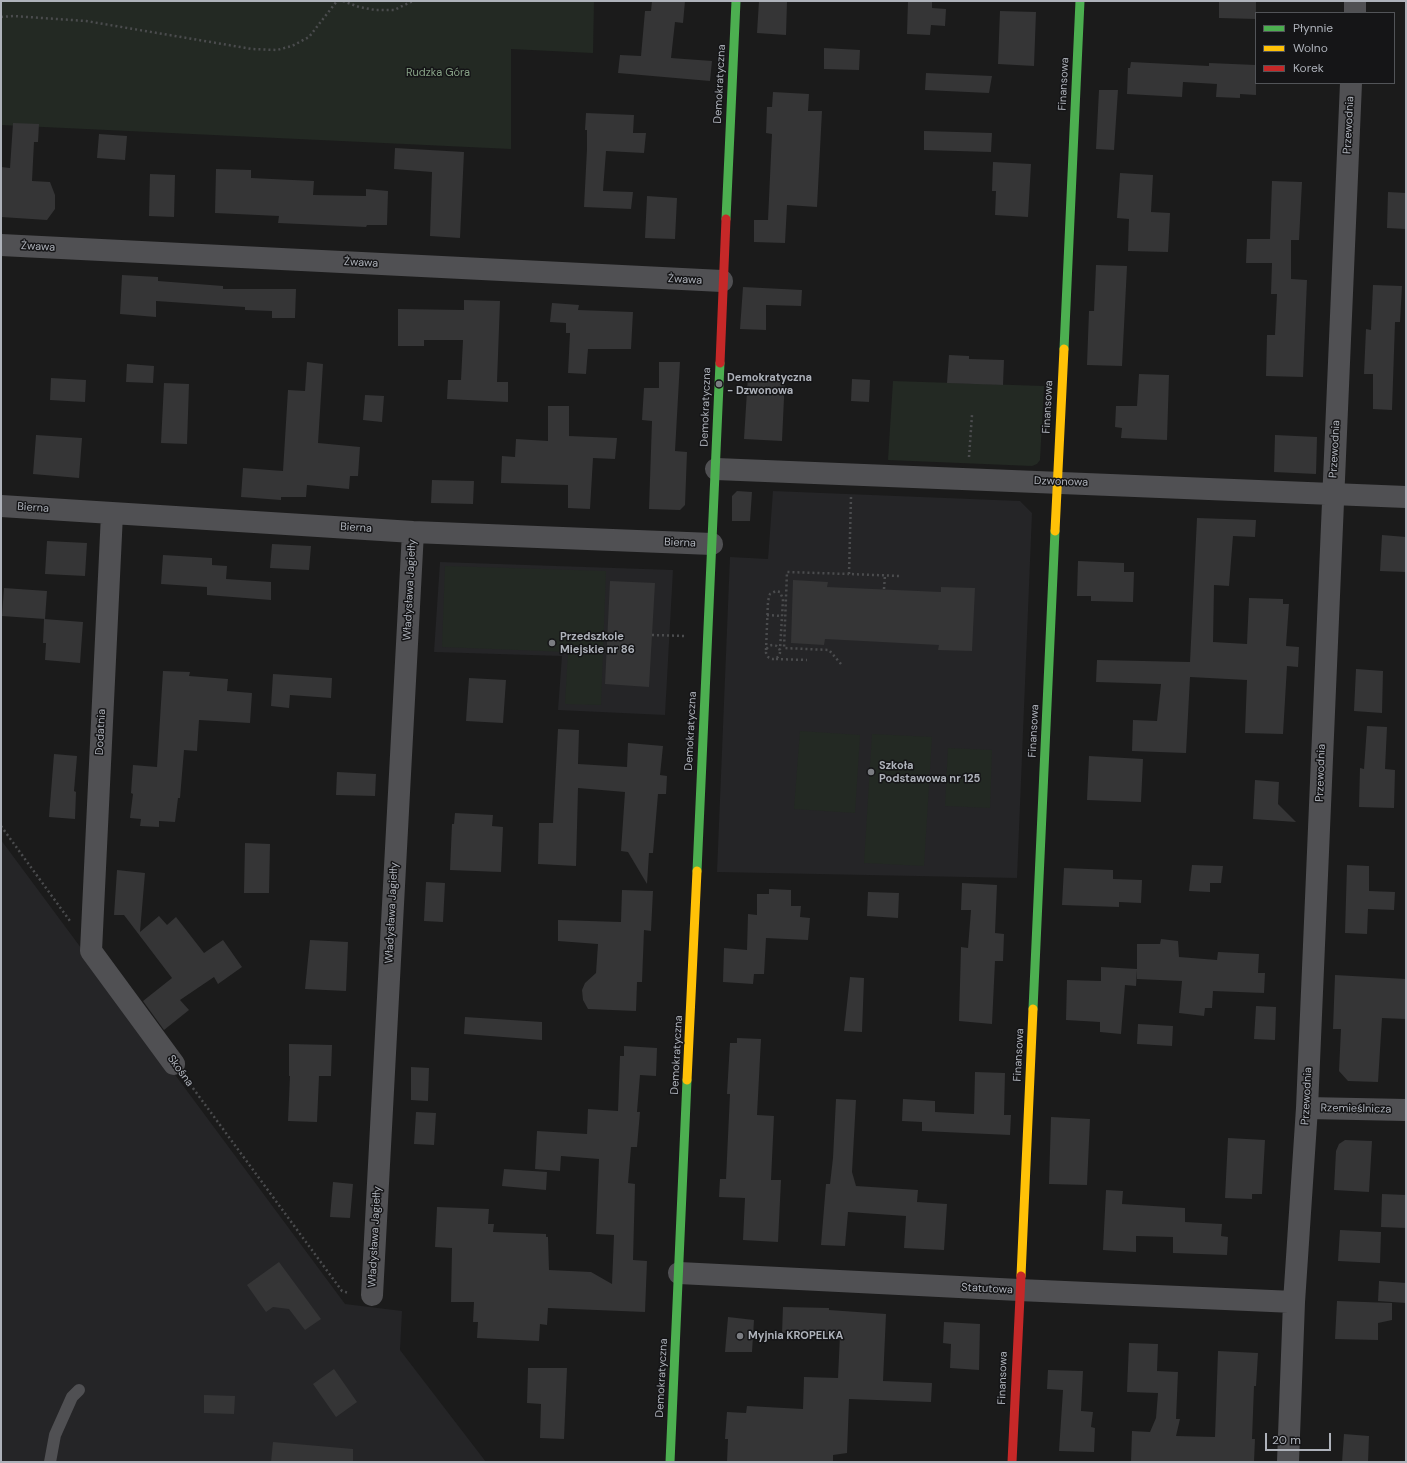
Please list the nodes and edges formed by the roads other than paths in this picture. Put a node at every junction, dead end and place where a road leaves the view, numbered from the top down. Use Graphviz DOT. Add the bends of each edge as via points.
graph roads {
  1 [pos="736,1"];
  2 [pos="1080,1"];
  3 [pos="1355,1"];
  4 [pos="1355,12"];
  5 [pos="1351,84"];
  6 [pos="1,245"];
  7 [pos="722,281"];
  8 [pos="716,469"];
  9 [pos="1056,481"];
  10 [pos="1333,494"];
  11 [pos="1406,497"];
  12 [pos="1,506"];
  13 [pos="112,514"];
  14 [pos="413,532"];
  15 [pos="712,544"];
  16 [pos="91,951"];
  17 [pos="174,1064"];
  18 [pos="1307,1108"];
  19 [pos="1406,1110"];
  20 [pos="679,1273"];
  21 [pos="1019,1290"];
  22 [pos="372,1295"];
  23 [pos="1294,1302"];
  24 [pos="79,1390"];
  25 [pos="50,1462"];
  26 [pos="670,1462"];
  27 [pos="1012,1462"];
  28 [pos="1288,1462"];
  1 -- 7 [label="street, Demokratyczna"];
  2 -- 9 [label="street, Finansowa"];
  3 -- 4 [label="street"];
  5 -- 10 [label="street, Przewodnia"];
  6 -- 7 [label="street, Żwawa"];
  7 -- 8 [label="street, Demokratyczna"];
  8 -- 9 [label="street, Dzwonowa"];
  8 -- 15 [label="street, Demokratyczna"];
  9 -- 10 [label="street, Dzwonowa"];
  9 -- 21 [label="street, Finansowa"];
  10 -- 11 [label="street, Dzwonowa"];
  10 -- 18 [label="street, Przewodnia"];
  12 -- 13 [label="street, Bierna"];
  13 -- 14 [label="street, Bierna"];
  13 -- 16 [label="street, Dodatnia"];
  14 -- 15 [label="street, Bierna"];
  14 -- 22 [label="street, Władysława Jagiełły"];
  15 -- 20 [label="street, Demokratyczna"];
  16 -- 17 [label="street, Skośna"];
  18 -- 19 [label="street, Rzemieślnicza"];
  18 -- 23 [label="street, Przewodnia"];
  20 -- 21 [label="street, Statutowa"];
  20 -- 26 [label="street, Demokratyczna"];
  21 -- 23 [label="street, Statutowa"];
  21 -- 27 [label="street, Finansowa"];
  23 -- 28 [label="street, Przewodnia"];
  24 -- 25 [label="lane" via="72,1397 55,1435"];
}
